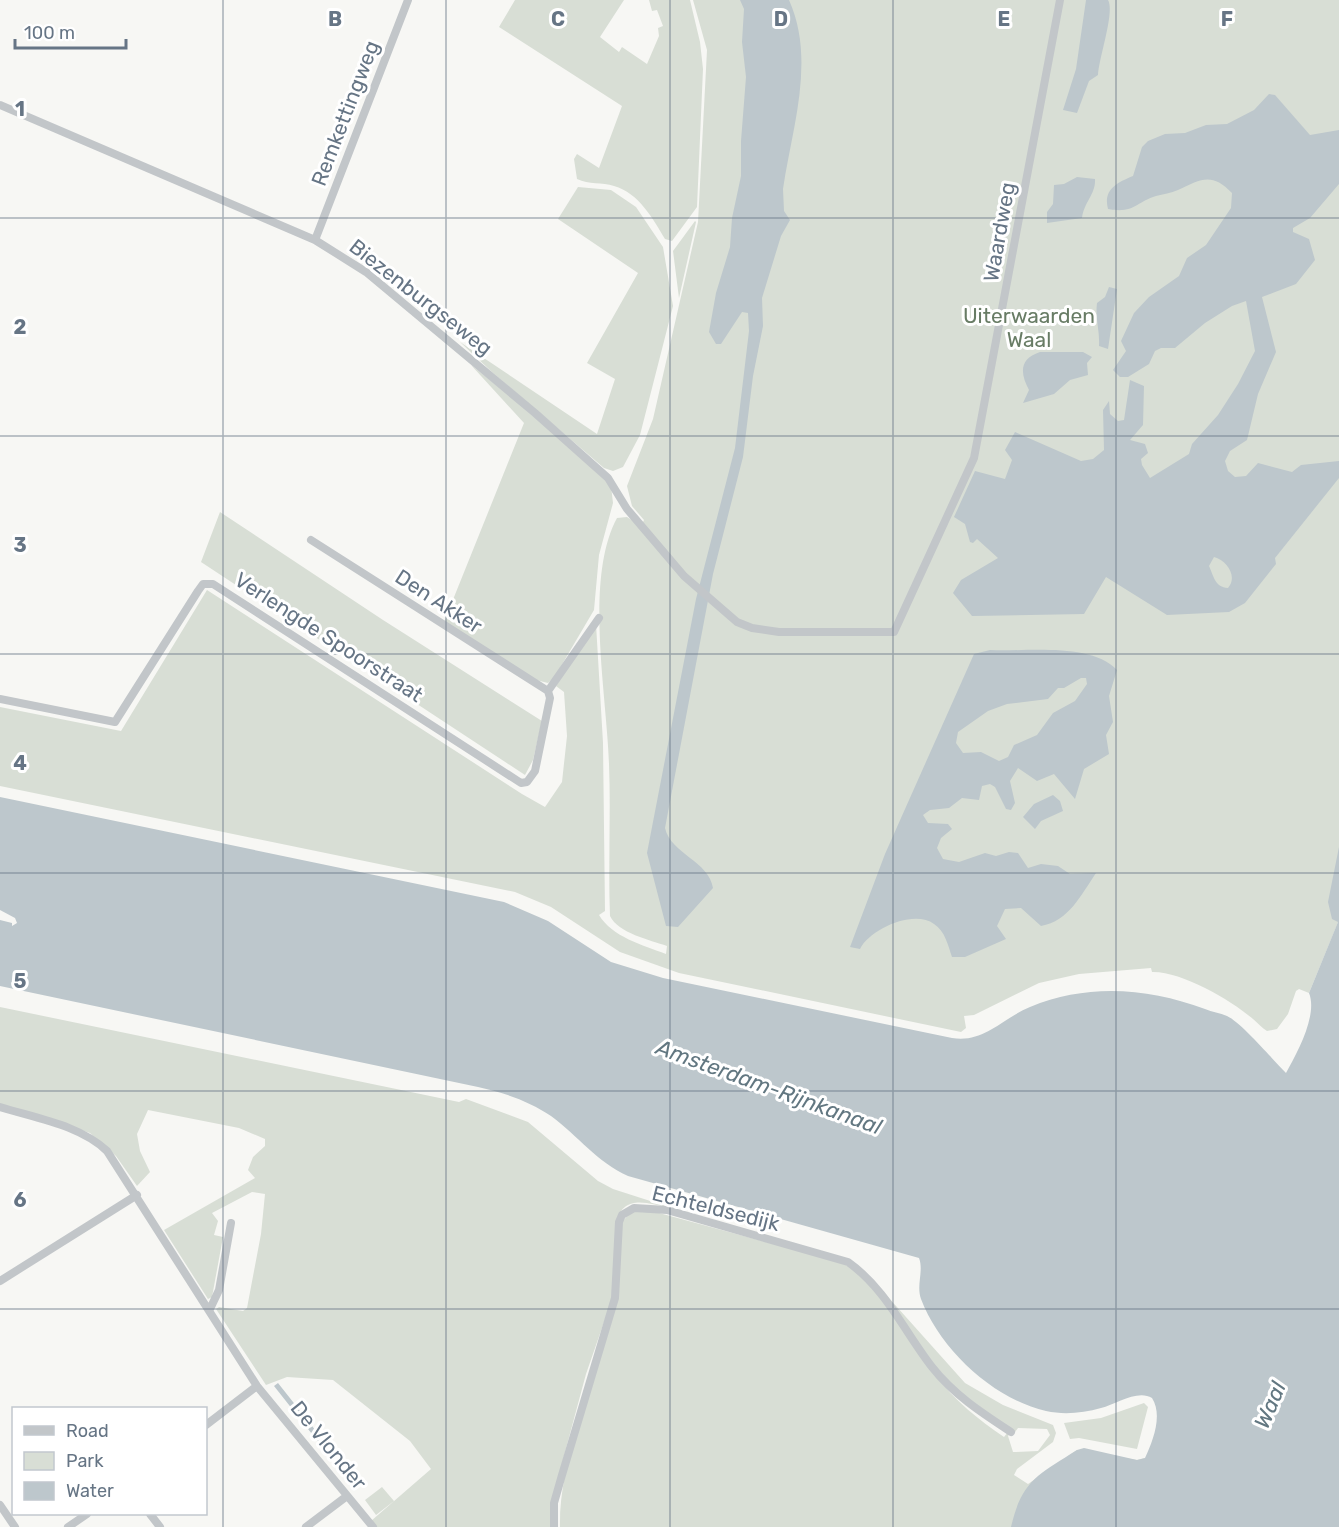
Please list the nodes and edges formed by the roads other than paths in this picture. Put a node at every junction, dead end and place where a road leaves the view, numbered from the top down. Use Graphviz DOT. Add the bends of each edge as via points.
graph roads {
  1 [pos="408,0"];
  2 [pos="1060,0"];
  3 [pos="0,105"];
  4 [pos="315,240"];
  5 [pos="311,540"];
  6 [pos="598,618"];
  7 [pos="894,632"];
  8 [pos="548,692"];
  9 [pos="0,699"];
  10 [pos="0,1107"];
  11 [pos="137,1195"];
  12 [pos="231,1223"];
  13 [pos="0,1281"];
  14 [pos="210,1308"];
  15 [pos="257,1386"];
  16 [pos="207,1424"];
  17 [pos="1011,1432"];
  18 [pos="346,1497"];
  19 [pos="0,1506"];
  20 [pos="86,1515"];
  21 [pos="151,1515"];
  22 [pos="15,1527"];
  23 [pos="68,1527"];
  24 [pos="160,1527"];
  25 [pos="306,1527"];
  26 [pos="373,1527"];
  27 [pos="554,1527"];
  1 -- 4 [label="street, Remkettingweg"];
  2 -- 7 [label="street, Waardweg" via="975,458"];
  3 -- 4 [label="street, Biezenburgseweg"];
  4 -- 7 [label="street, Biezenburgseweg" via="366,272 608,478 627,509 693,586 737,622 779,633"];
  5 -- 8 [label="street, Den Akker"];
  6 -- 8 [label="street"];
  8 -- 9 [label="street, Verlengde Spoorstraat" via="535,771 527,782 517,782 213,584 203,584 115,722"];
  10 -- 11 [label="street, De Vlonder" via="93,1139 113,1158"];
  11 -- 13 [label="street"];
  11 -- 14 [label="street, De Vlonder"];
  12 -- 14 [label="street" via="219,1290"];
  14 -- 15 [label="street, De Vlonder"];
  15 -- 16 [label="street"];
  15 -- 18 [label="street, De Vlonder"];
  17 -- 27 [label="street, Echteldsedijk" via="949,1386 872,1282 848,1262 667,1210 634,1208 622,1215 619,1222 615,1298 554,1503"];
  18 -- 25 [label="street"];
  18 -- 26 [label="street, De Vlonder"];
  19 -- 22 [label="street"];
  20 -- 23 [label="street"];
  21 -- 24 [label="street"];
}
